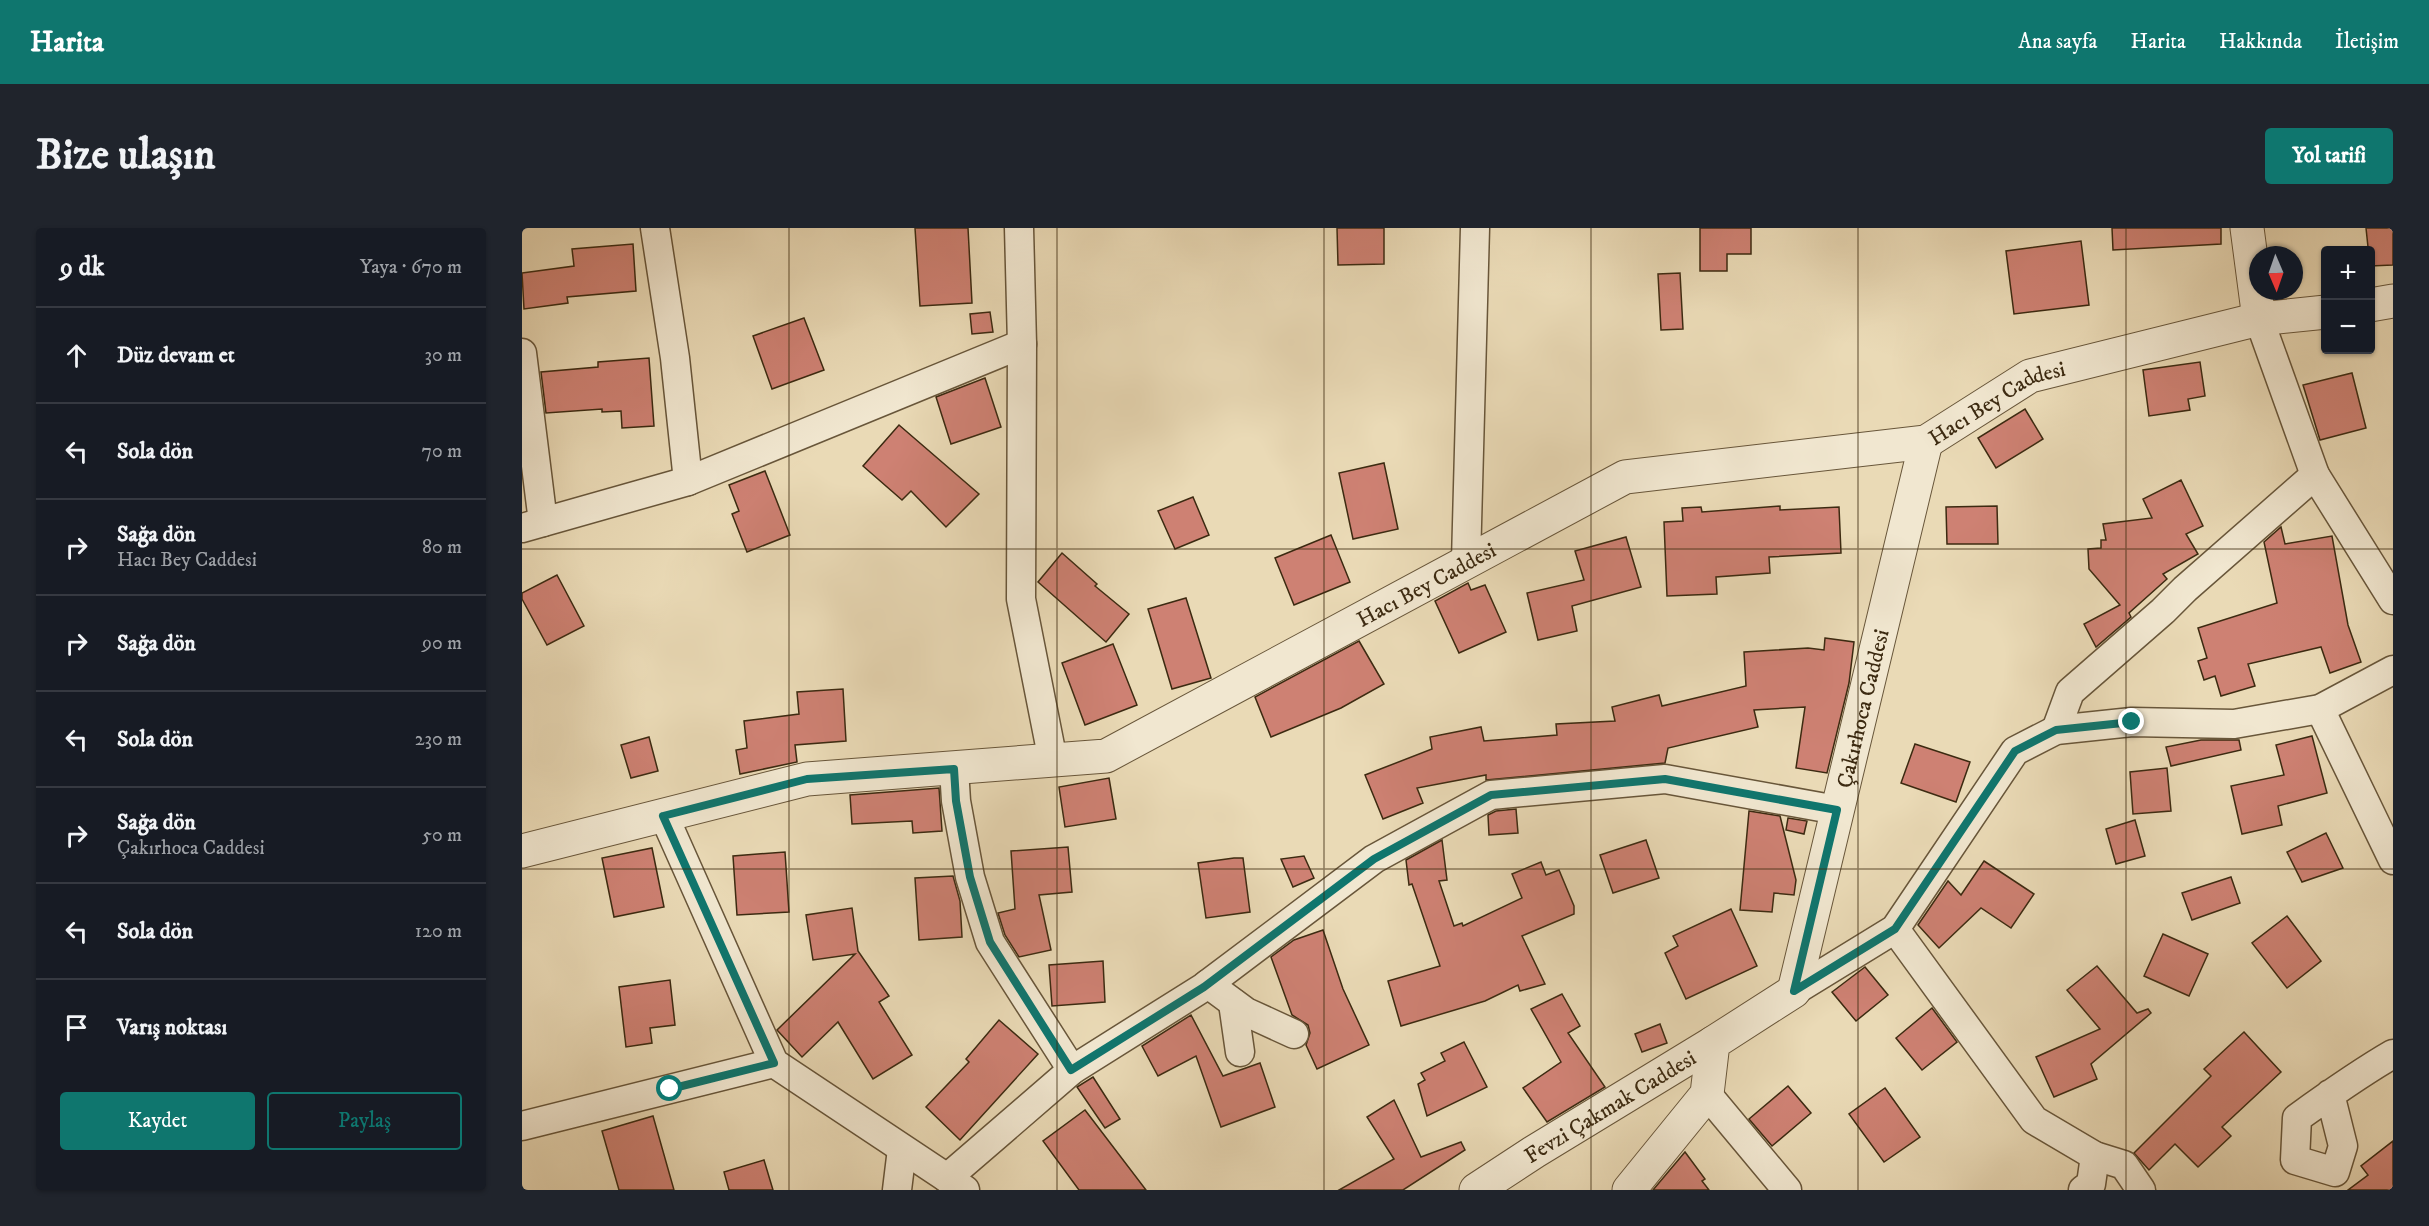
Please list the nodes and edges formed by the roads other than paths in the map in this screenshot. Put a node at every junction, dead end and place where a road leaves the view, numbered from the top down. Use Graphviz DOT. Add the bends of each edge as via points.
graph roads {
  1 [pos="655,228"];
  2 [pos="1019,228"];
  3 [pos="1475,228"];
  4 [pos="2247,228"];
  5 [pos="2393,301"];
  6 [pos="2375,304"];
  7 [pos="2321,312"];
  8 [pos="2259,319"];
  9 [pos="1023,344"];
  10 [pos="522,353"];
  11 [pos="1926,442"];
  12 [pos="2315,475"];
  13 [pos="688,481"];
  14 [pos="532,525"];
  15 [pos="1466,561"];
  16 [pos="2393,600"];
  17 [pos="2393,670"];
  18 [pos="2320,709"];
  19 [pos="2056,730"];
  20 [pos="1053,761"];
  21 [pos="954,769"];
  22 [pos="1837,810"];
  23 [pos="663,816"];
  24 [pos="522,851"];
  25 [pos="2393,860"];
  26 [pos="1895,929"];
  27 [pos="1208,984"];
  28 [pos="1794,991"];
  29 [pos="1233,1003"];
  30 [pos="1294,1034"];
  31 [pos="1713,1044"];
  32 [pos="1240,1052"];
  33 [pos="2393,1054"];
  34 [pos="774,1063"];
  35 [pos="1071,1070"];
  36 [pos="1707,1094"];
  37 [pos="2330,1094"];
  38 [pos="522,1126"];
  39 [pos="902,1149"];
  40 [pos="2095,1155"];
  41 [pos="956,1184"];
  42 [pos="897,1190"];
  43 [pos="1476,1190"];
  44 [pos="1629,1190"];
  45 [pos="1787,1190"];
  46 [pos="2083,1190"];
  47 [pos="2141,1190"];
  1 -- 13 [label="street" via="675,358"];
  2 -- 9 [label="street"];
  3 -- 15 [label="street"];
  4 -- 8 [label="street"];
  5 -- 6 [label="street"];
  7 -- 8 [label="street, Hacı Bey Caddesi"];
  8 -- 11 [label="street, Hacı Bey Caddesi" via="2030,376"];
  8 -- 12 [label="street"];
  9 -- 13 [label="street"];
  9 -- 20 [label="street" via="1021,599"];
  10 -- 14 [label="street"];
  11 -- 15 [label="street, Hacı Bey Caddesi" via="1625,477"];
  11 -- 22 [label="street, Çakırhoca Caddesi"];
  12 -- 16 [label="street"];
  12 -- 19 [label="street" via="2070,692"];
  13 -- 14 [label="street"];
  15 -- 20 [label="street, Hacı Bey Caddesi" via="1106,756"];
  17 -- 18 [label="street"];
  18 -- 19 [label="street" via="2234,724 2132,722"];
  18 -- 25 [label="street"];
  19 -- 26 [label="street" via="2015,751"];
  20 -- 21 [label="street, Hacı Bey Caddesi"];
  21 -- 23 [label="street, Hacı Bey Caddesi" via="807,779"];
  21 -- 35 [label="street" via="970,877 990,942"];
  22 -- 27 [label="street" via="1665,779 1491,795 1374,859"];
  22 -- 28 [label="street, Çakırhoca Caddesi"];
  23 -- 24 [label="street, Hacı Bey Caddesi"];
  23 -- 34 [label="street"];
  26 -- 28 [label="street"];
  26 -- 40 [label="street" via="2034,1120"];
  27 -- 29 [label="street"];
  27 -- 35 [label="street"];
  28 -- 31 [label="street"];
  29 -- 30 [label="street"];
  29 -- 32 [label="street"];
  31 -- 36 [label="street"];
  31 -- 43 [label="street, Fevzi Çakmak Caddesi"];
  33 -- 37 [label="street"];
  34 -- 38 [label="street"];
  34 -- 39 [label="street"];
  35 -- 41 [label="street"];
  36 -- 44 [label="street"];
  36 -- 45 [label="street"];
  37 -- 37 [label="street" via="2297,1118 2295,1160 2335,1172 2354,1146"];
  39 -- 41 [label="street"];
  39 -- 42 [label="street"];
  40 -- 46 [label="street" via="2091,1184"];
  40 -- 47 [label="street" via="2124,1164"];
}
